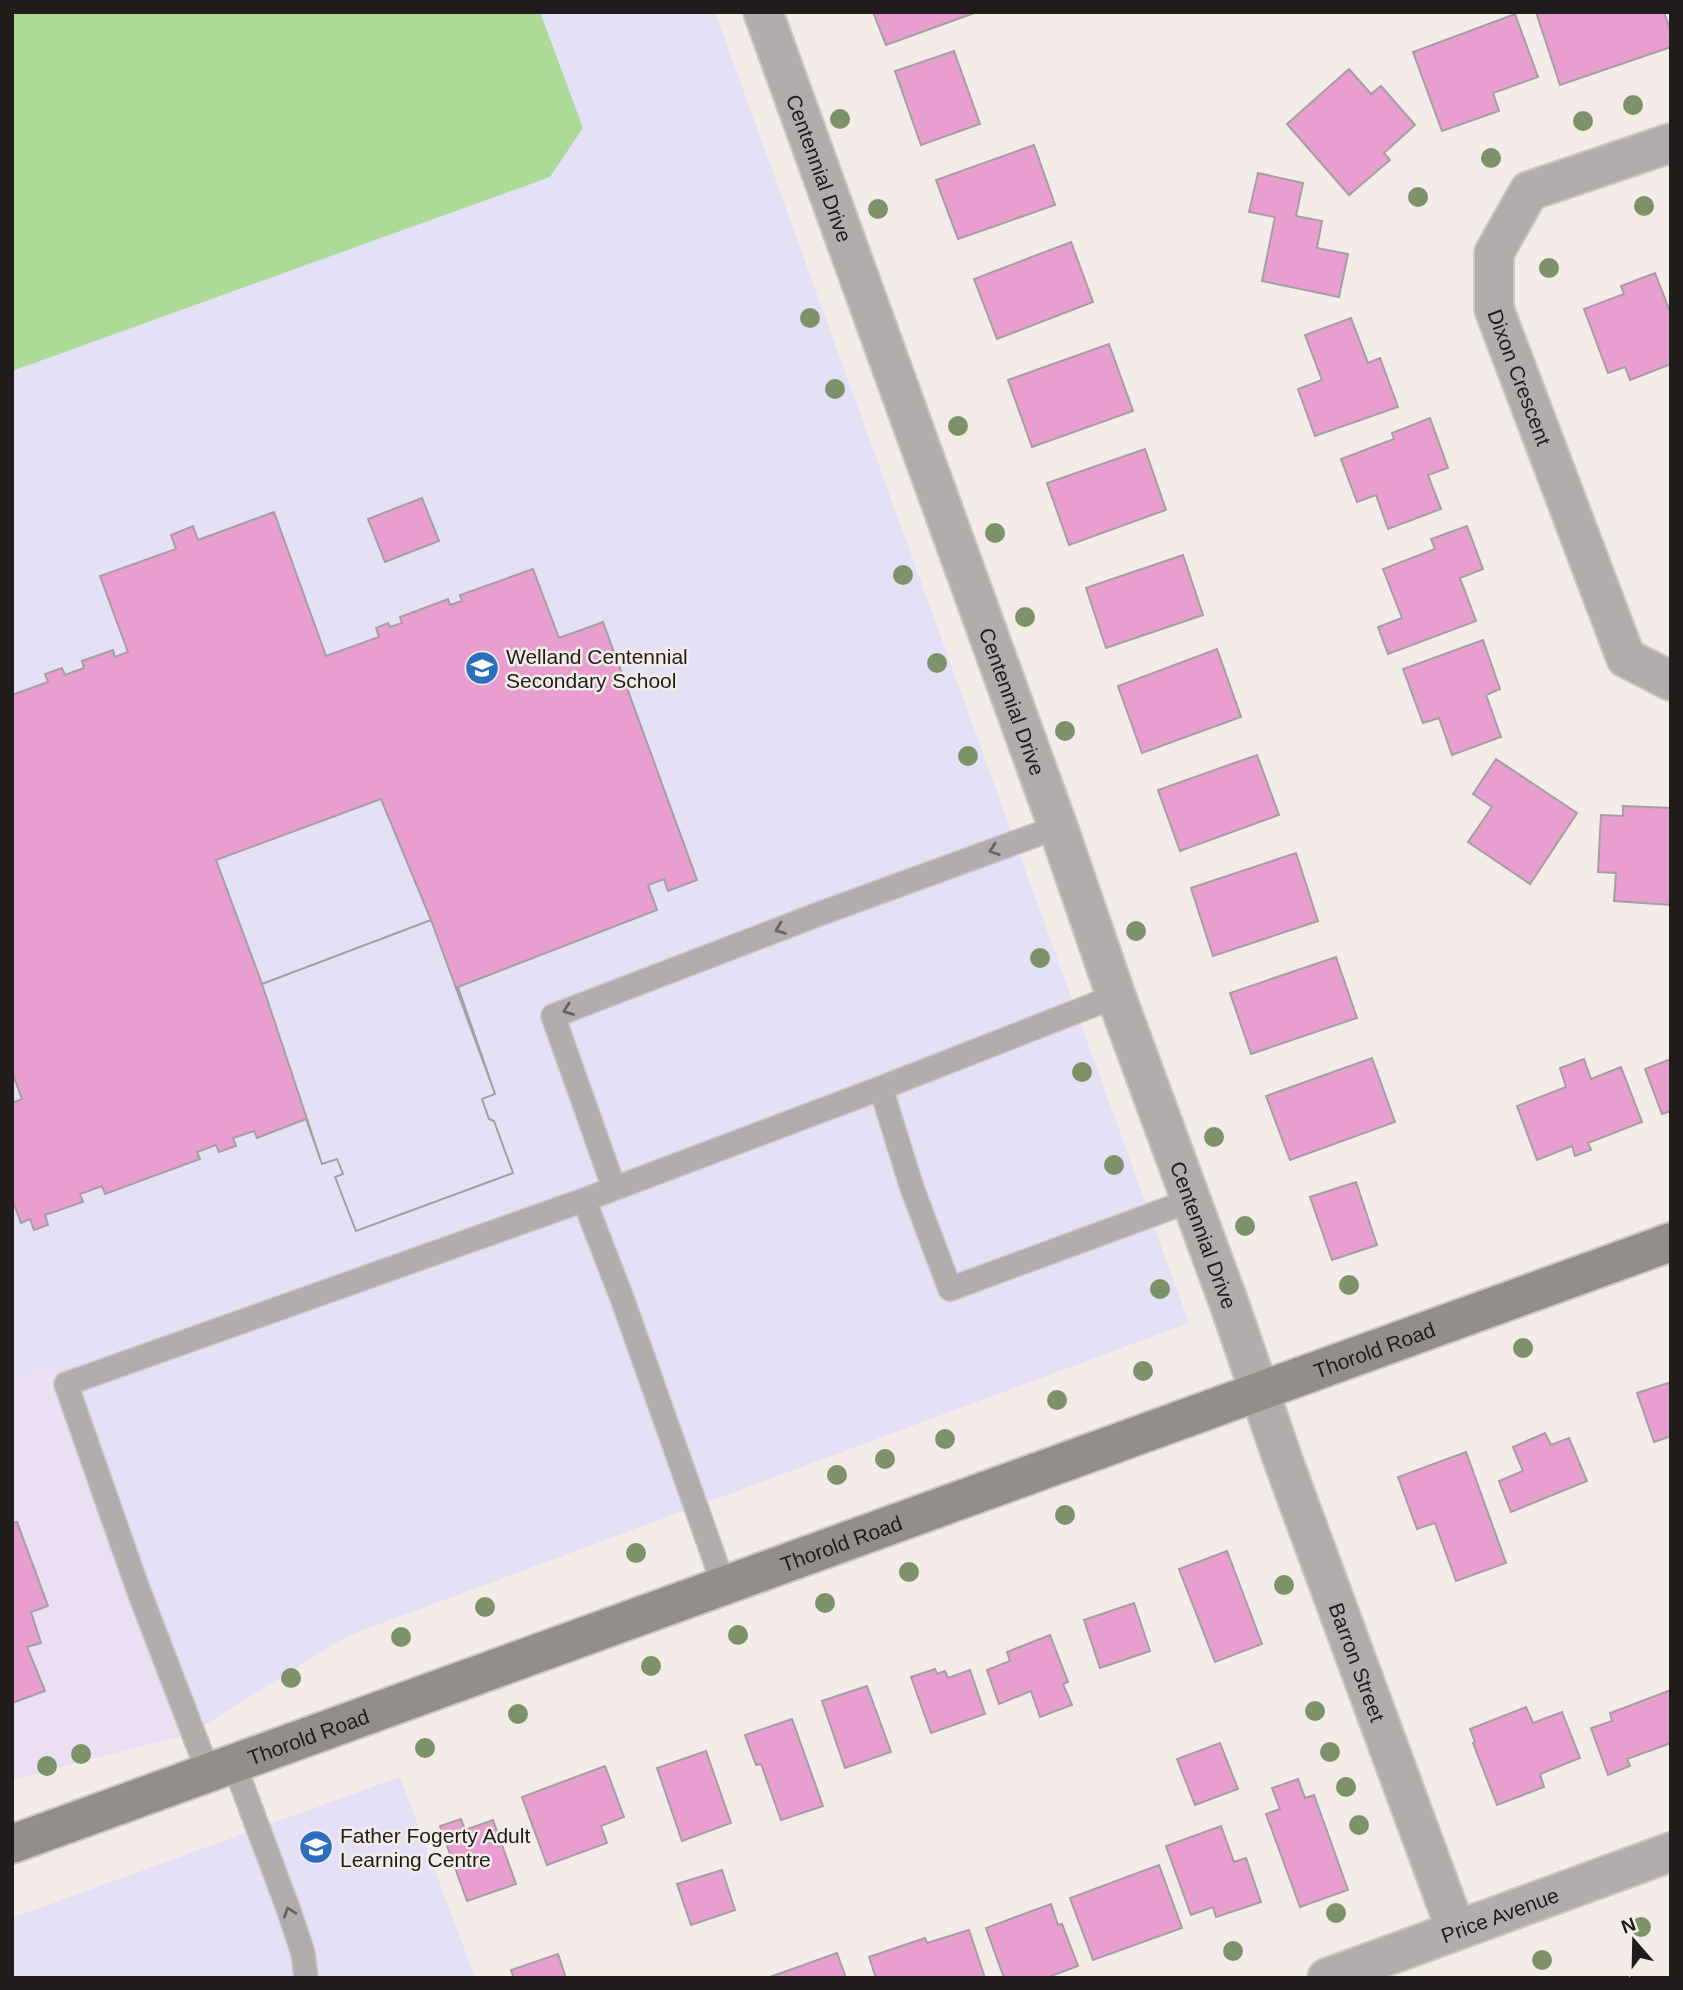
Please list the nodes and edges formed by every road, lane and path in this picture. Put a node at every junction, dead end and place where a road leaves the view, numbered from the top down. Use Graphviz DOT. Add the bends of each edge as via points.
graph roads {
  1 [pos="763,12"];
  2 [pos="1671,143"];
  3 [pos="1671,681"];
  4 [pos="1058,827"];
  5 [pos="1116,996"];
  6 [pos="881,1088"];
  7 [pos="614,1188"];
  8 [pos="584,1200"];
  9 [pos="1192,1200"];
  10 [pos="1671,1242"];
  11 [pos="1260,1392"];
  12 [pos="724,1586"];
  13 [pos="222,1769"];
  14 [pos="12,1844"];
  15 [pos="1671,1852"];
  16 [pos="1456,1930"];
  17 [pos="306,1978"];
  18 [pos="1327,1978"];
  1 -- 4 [label="street, Centennial Drive"];
  2 -- 3 [label="street, Dixon Crescent" via="1529,191 1494,253 1494,309 1626,658"];
  4 -- 5 [label="street, Centennial Drive"];
  4 -- 7 [label="lane, one-way" via="553,1016"];
  5 -- 6 [label="lane"];
  5 -- 9 [label="street, Centennial Drive"];
  6 -- 7 [label="lane"];
  6 -- 9 [label="lane" via="950,1289"];
  7 -- 8 [label="lane"];
  8 -- 12 [label="lane"];
  8 -- 13 [label="lane" via="66,1384 138,1589"];
  9 -- 11 [label="street, Centennial Drive"];
  10 -- 11 [label="street, Thorold Road"];
  11 -- 12 [label="street, Thorold Road"];
  11 -- 16 [label="street, Barron Street"];
  12 -- 13 [label="street, Thorold Road"];
  13 -- 14 [label="street, Thorold Road"];
  17 -- 13 [label="lane, one-way" via="288,1909"];
  15 -- 16 [label="street, Price Avenue"];
  16 -- 18 [label="street, Price Avenue"];
}
